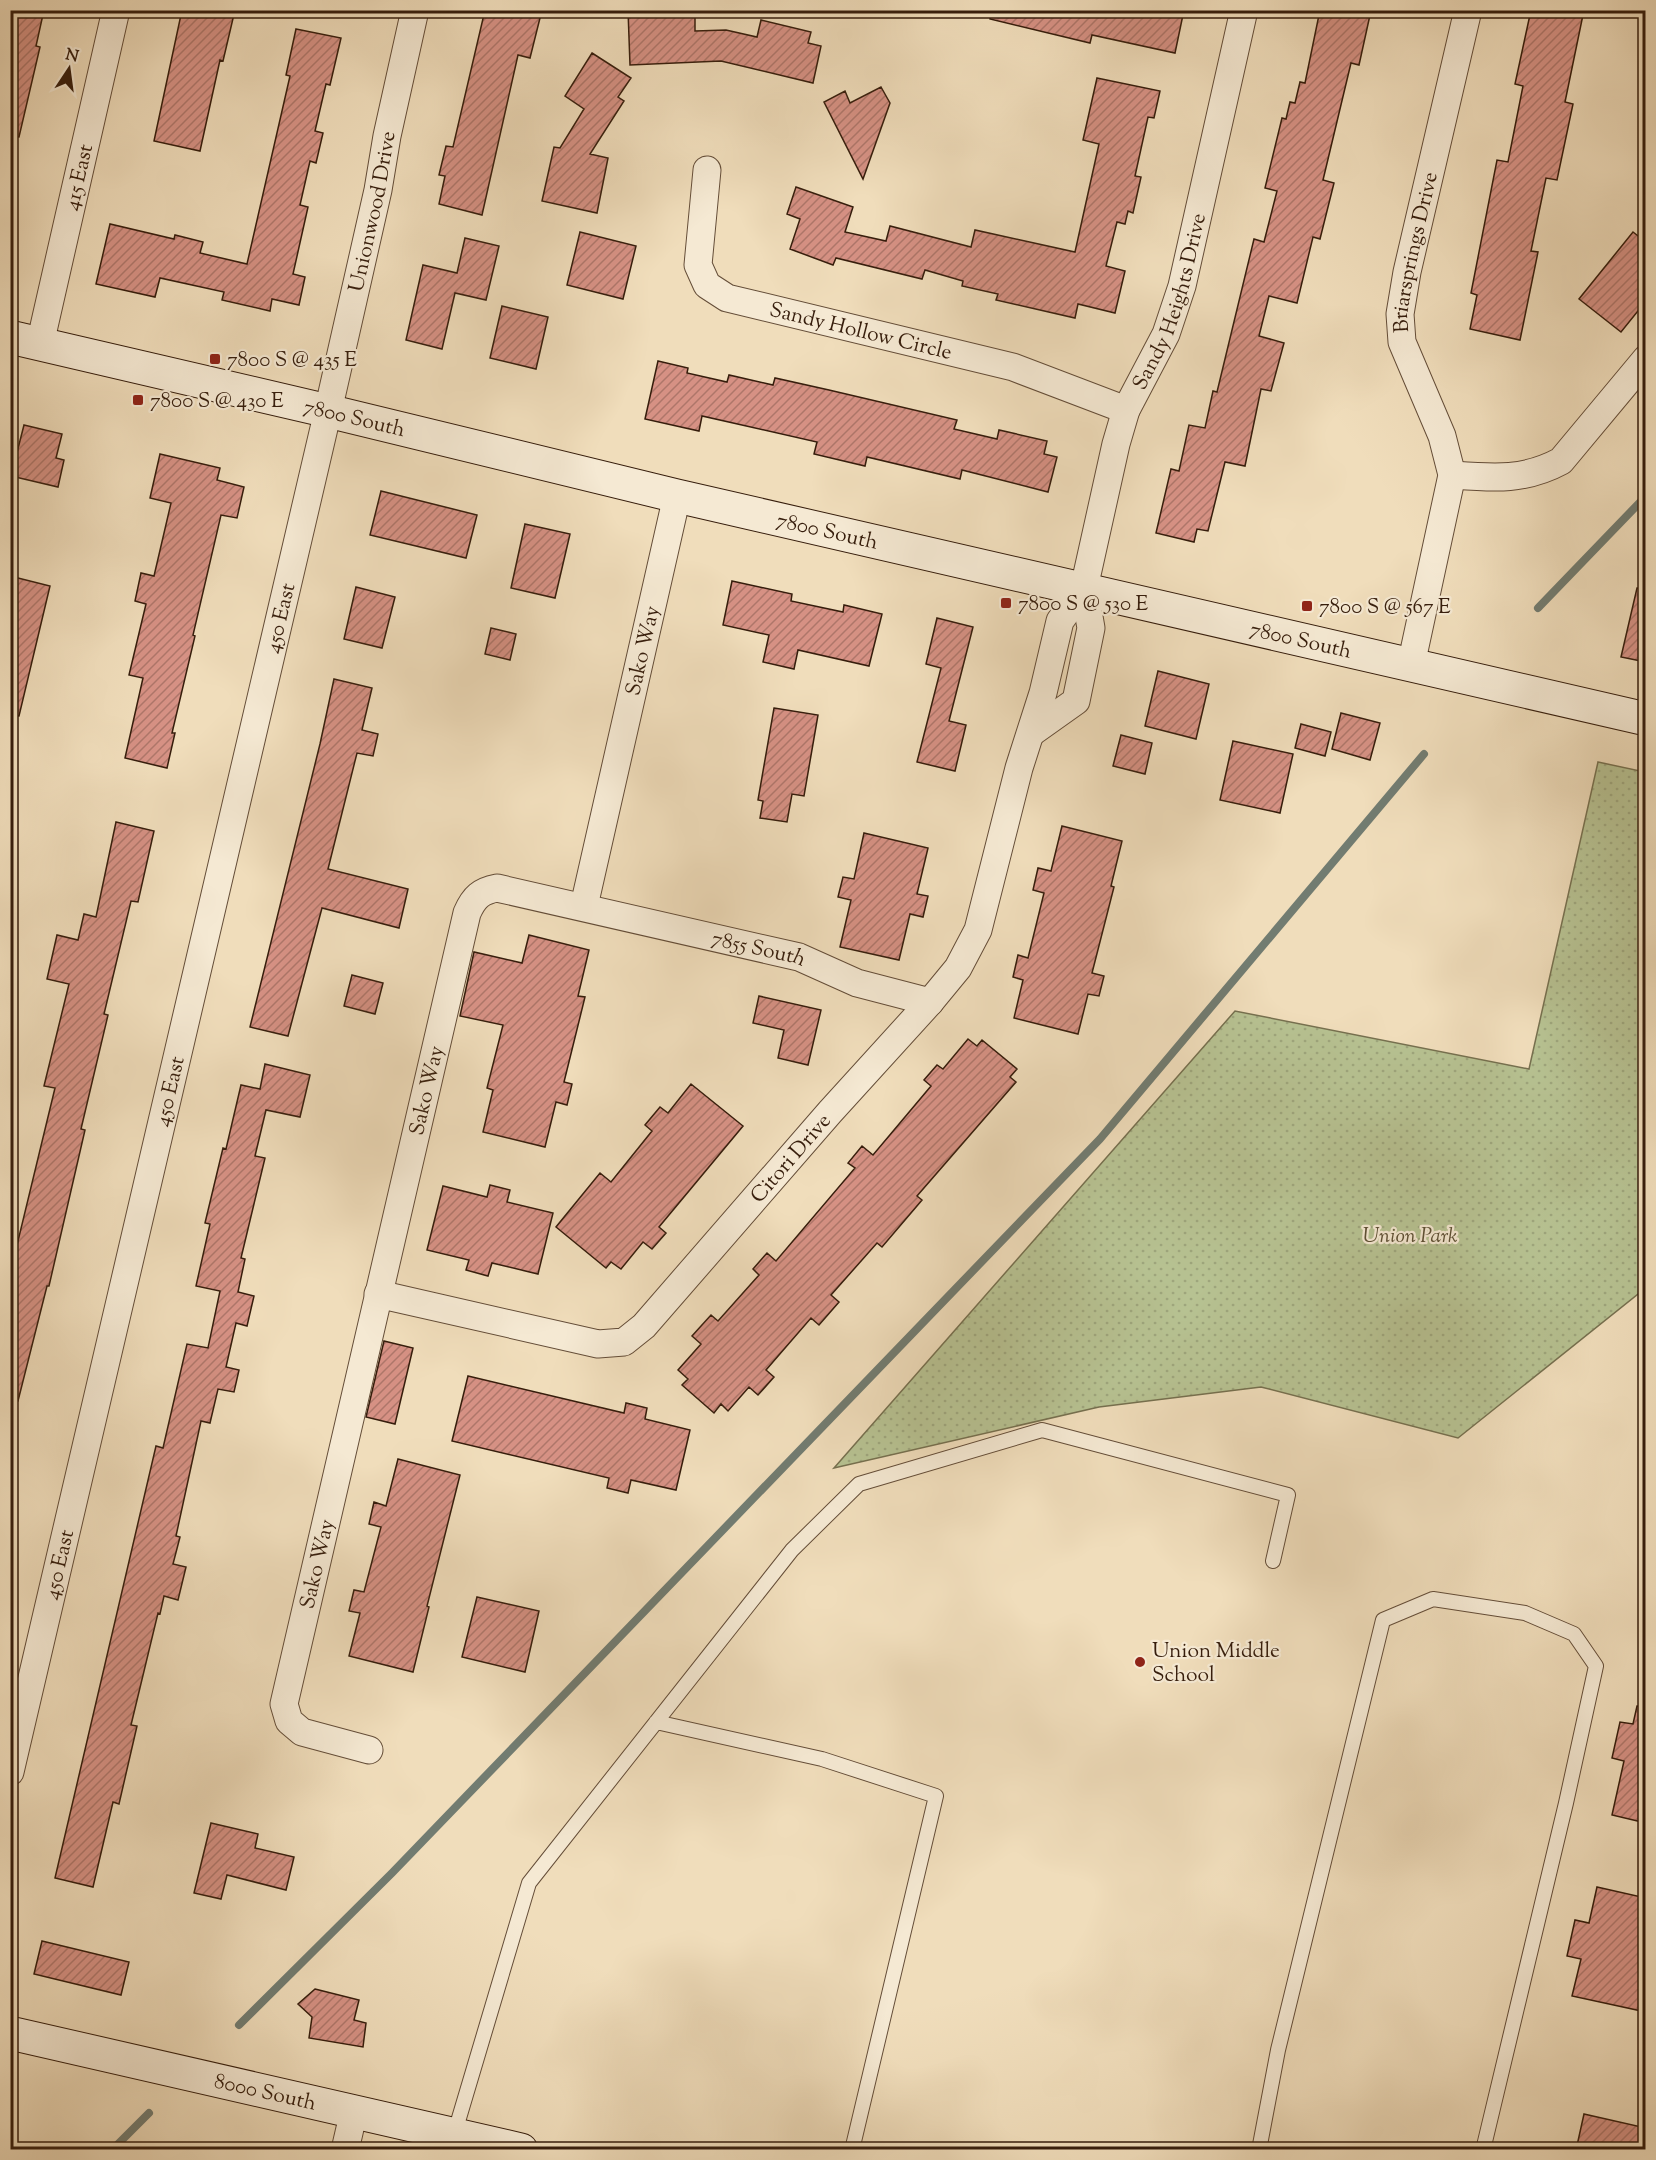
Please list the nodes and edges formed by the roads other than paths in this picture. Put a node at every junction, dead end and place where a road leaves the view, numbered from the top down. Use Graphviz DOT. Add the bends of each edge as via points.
graph roads {
  1 [pos="116,10"];
  2 [pos="415,10"];
  3 [pos="1244,10"];
  4 [pos="1468,10"];
  5 [pos="707,170"];
  6 [pos="25,341"];
  7 [pos="1646,359"];
  8 [pos="1126,410"];
  9 [pos="328,411"];
  10 [pos="1452,476"];
  11 [pos="677,496"];
  12 [pos="1084,588"];
  13 [pos="1411,665"];
  14 [pos="1646,719"];
  15 [pos="584,906"];
  16 [pos="930,1002"];
  17 [pos="378,1294"];
  18 [pos="1273,1561"];
  19 [pos="656,1722"];
  20 [pos="369,1750"];
  21 [pos="10,1773"];
  22 [pos="10,2033"];
  23 [pos="354,2111"];
  24 [pos="454,2135"];
  25 [pos="345,2150"];
  26 [pos="521,2150"];
  27 [pos="852,2150"];
  28 [pos="1258,2150"];
  29 [pos="1483,2150"];
  1 -- 6 [label="street, 415 East"];
  2 -- 9 [label="street, Unionwood Drive"];
  3 -- 8 [label="street, Sandy Heights Drive" via="1182,285 1166,334"];
  4 -- 10 [label="street, Briarsprings Drive" via="1400,314 1402,342 1442,436"];
  5 -- 8 [label="street, Sandy Hollow Circle" via="699,265 707,285 727,298 1013,367"];
  6 -- 9 [label="main road, 7800 South"];
  7 -- 10 [label="street" via="1561,461 1542,471 1500,479"];
  8 -- 12 [label="street, Sandy Heights Drive"];
  9 -- 11 [label="main road, 7800 South"];
  9 -- 21 [label="street, 450 East"];
  10 -- 13 [label="street, Briarsprings Drive"];
  11 -- 12 [label="main road, 7800 South"];
  11 -- 15 [label="street, Sako Way"];
  12 -- 13 [label="main road, 7800 South"];
  12 -- 16 [label="street, Citori Drive" via="1060,621 978,930 958,968"];
  13 -- 14 [label="main road, 7800 South"];
  15 -- 16 [label="street, 7855 South" via="799,957 857,983"];
  15 -- 17 [label="street, Sako Way" via="497,888 484,890 474,899 467,913"];
  16 -- 17 [label="street, Citori Drive" via="644,1326 624,1342 598,1344"];
  17 -- 20 [label="street, Sako Way" via="284,1704 289,1721 302,1732"];
  18 -- 19 [label="lane" via="1288,1495 1042,1430 859,1484 792,1550"];
  19 -- 24 [label="lane" via="528,1883"];
  19 -- 27 [label="lane" via="822,1759 936,1796"];
  22 -- 23 [label="main road, 8000 South"];
  23 -- 24 [label="main road, 8000 South"];
  23 -- 25 [label="street"];
  24 -- 26 [label="main road, 8000 South"];
  28 -- 29 [label="lane" via="1281,2039 1383,1620 1433,1599 1525,1613 1574,1634 1596,1666"];
}
